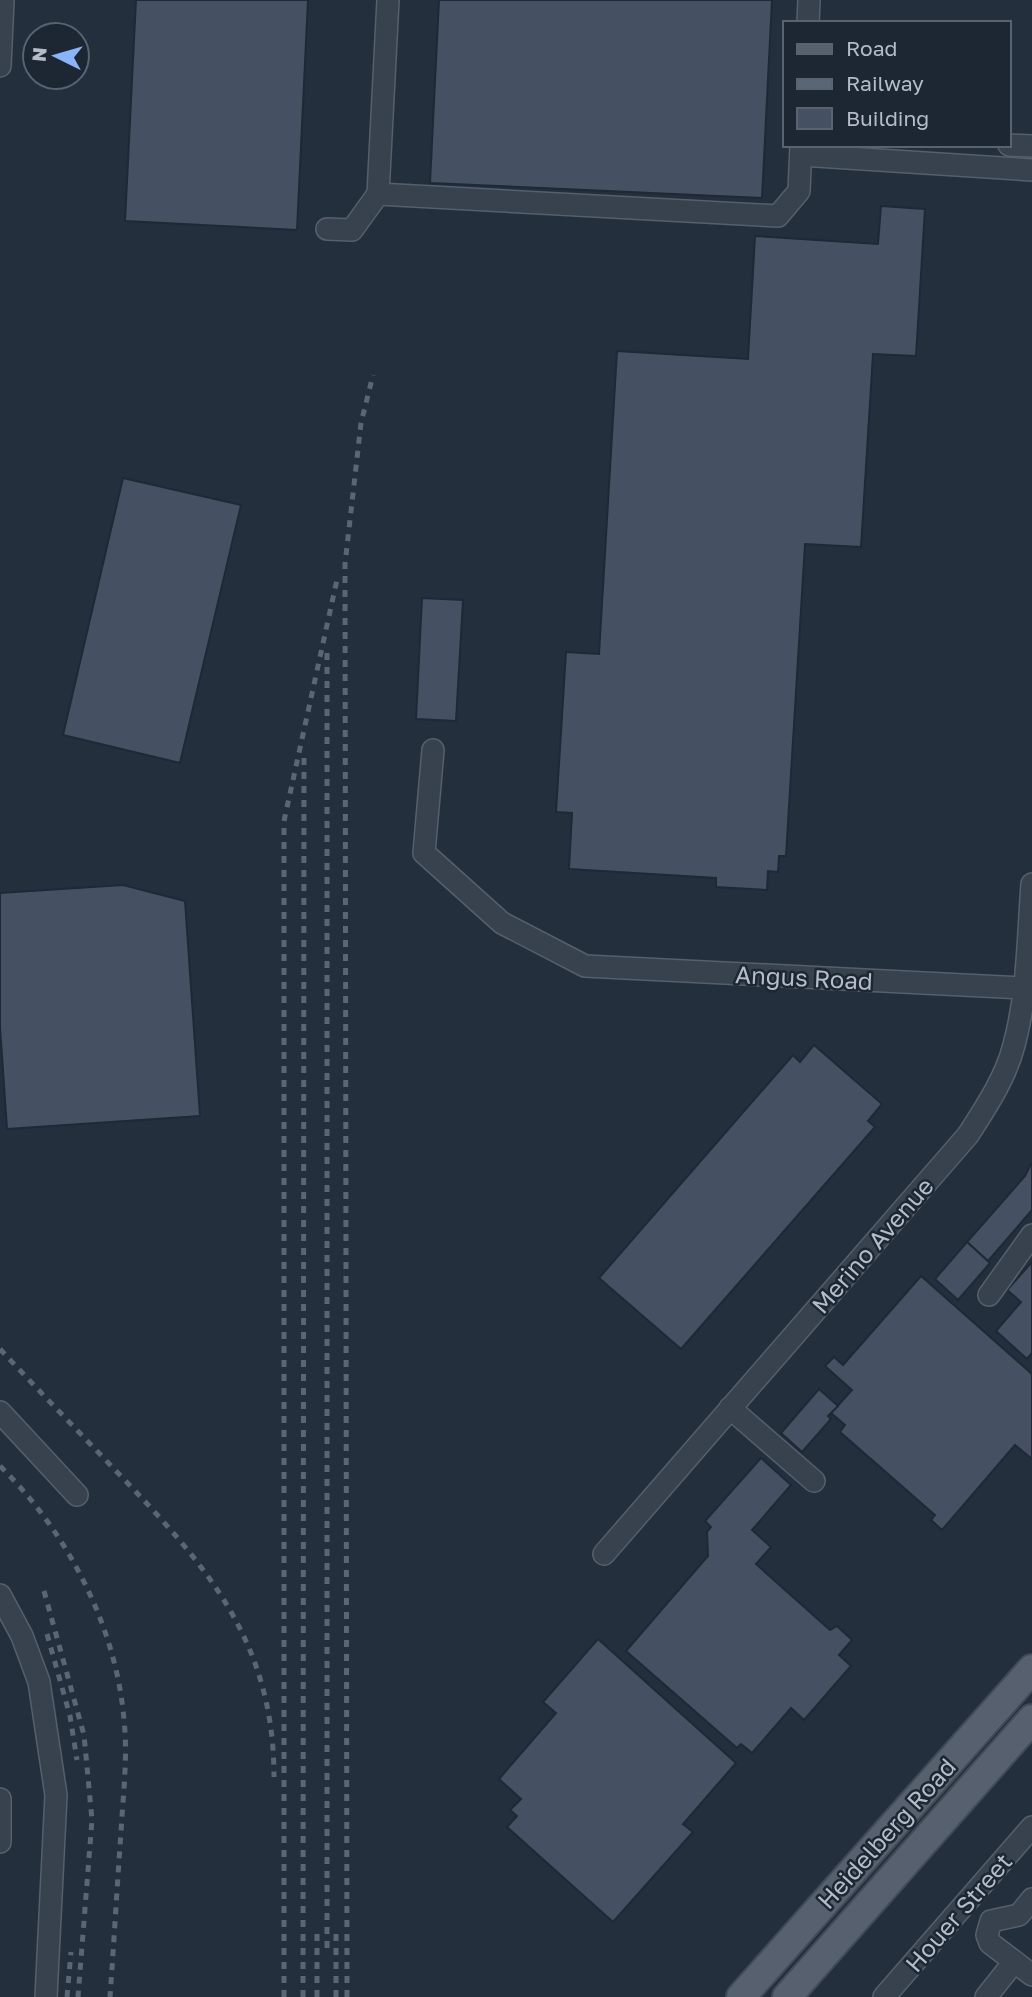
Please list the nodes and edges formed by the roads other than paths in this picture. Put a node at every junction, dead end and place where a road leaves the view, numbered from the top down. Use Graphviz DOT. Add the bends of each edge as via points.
graph roads {
  1 [pos="3,0"];
  2 [pos="388,0"];
  3 [pos="809,0"];
  4 [pos="808,21"];
  5 [pos="0,66"];
  6 [pos="1011,145"];
  7 [pos="1032,146"];
  8 [pos="801,150"];
  9 [pos="1032,170"];
  10 [pos="378,194"];
  11 [pos="327,229"];
  12 [pos="433,750"];
  13 [pos="1032,884"];
  14 [pos="1031,916"];
  15 [pos="1024,988"];
  16 [pos="1032,1235"];
  17 [pos="989,1295"];
  18 [pos="730,1408"];
  19 [pos="0,1412"];
  20 [pos="814,1481"];
  21 [pos="78,1495"];
  22 [pos="604,1554"];
  23 [pos="0,1595"];
  24 [pos="1032,1669"];
  25 [pos="1032,1718"];
  26 [pos="0,1798"];
  27 [pos="1032,1827"];
  28 [pos="0,1842"];
  29 [pos="1032,1899"];
  30 [pos="1014,1962"];
  31 [pos="1032,1975"];
  32 [pos="46,1997"];
  33 [pos="741,1997"];
  34 [pos="786,1997"];
  35 [pos="884,1997"];
  36 [pos="986,1997"];
  1 -- 5 [label="street"];
  2 -- 10 [label="street"];
  3 -- 4 [label="street"];
  6 -- 7 [label="street"];
  8 -- 9 [label="street"];
  8 -- 10 [label="street" via="799,191 778,216"];
  10 -- 11 [label="street" via="352,230"];
  12 -- 15 [label="street, Angus Road" via="424,853 502,923 585,966"];
  13 -- 14 [label="street, Merino Avenue"];
  14 -- 15 [label="street, Merino Avenue"];
  15 -- 18 [label="street, Merino Avenue" via="1006,1069 968,1135"];
  16 -- 17 [label="street"];
  18 -- 20 [label="street"];
  18 -- 22 [label="street, Merino Avenue"];
  19 -- 21 [label="street"];
  23 -- 32 [label="street" via="39,1682 56,1794"];
  24 -- 33 [label="main road, Heidelberg Road"];
  25 -- 34 [label="main road, Heidelberg Road"];
  26 -- 28 [label="street"];
  27 -- 35 [label="street, Houer Street"];
  29 -- 30 [label="street" via="1019,1915 998,1919 988,1928 990,1943"];
  30 -- 31 [label="street"];
  30 -- 36 [label="street"];
}
